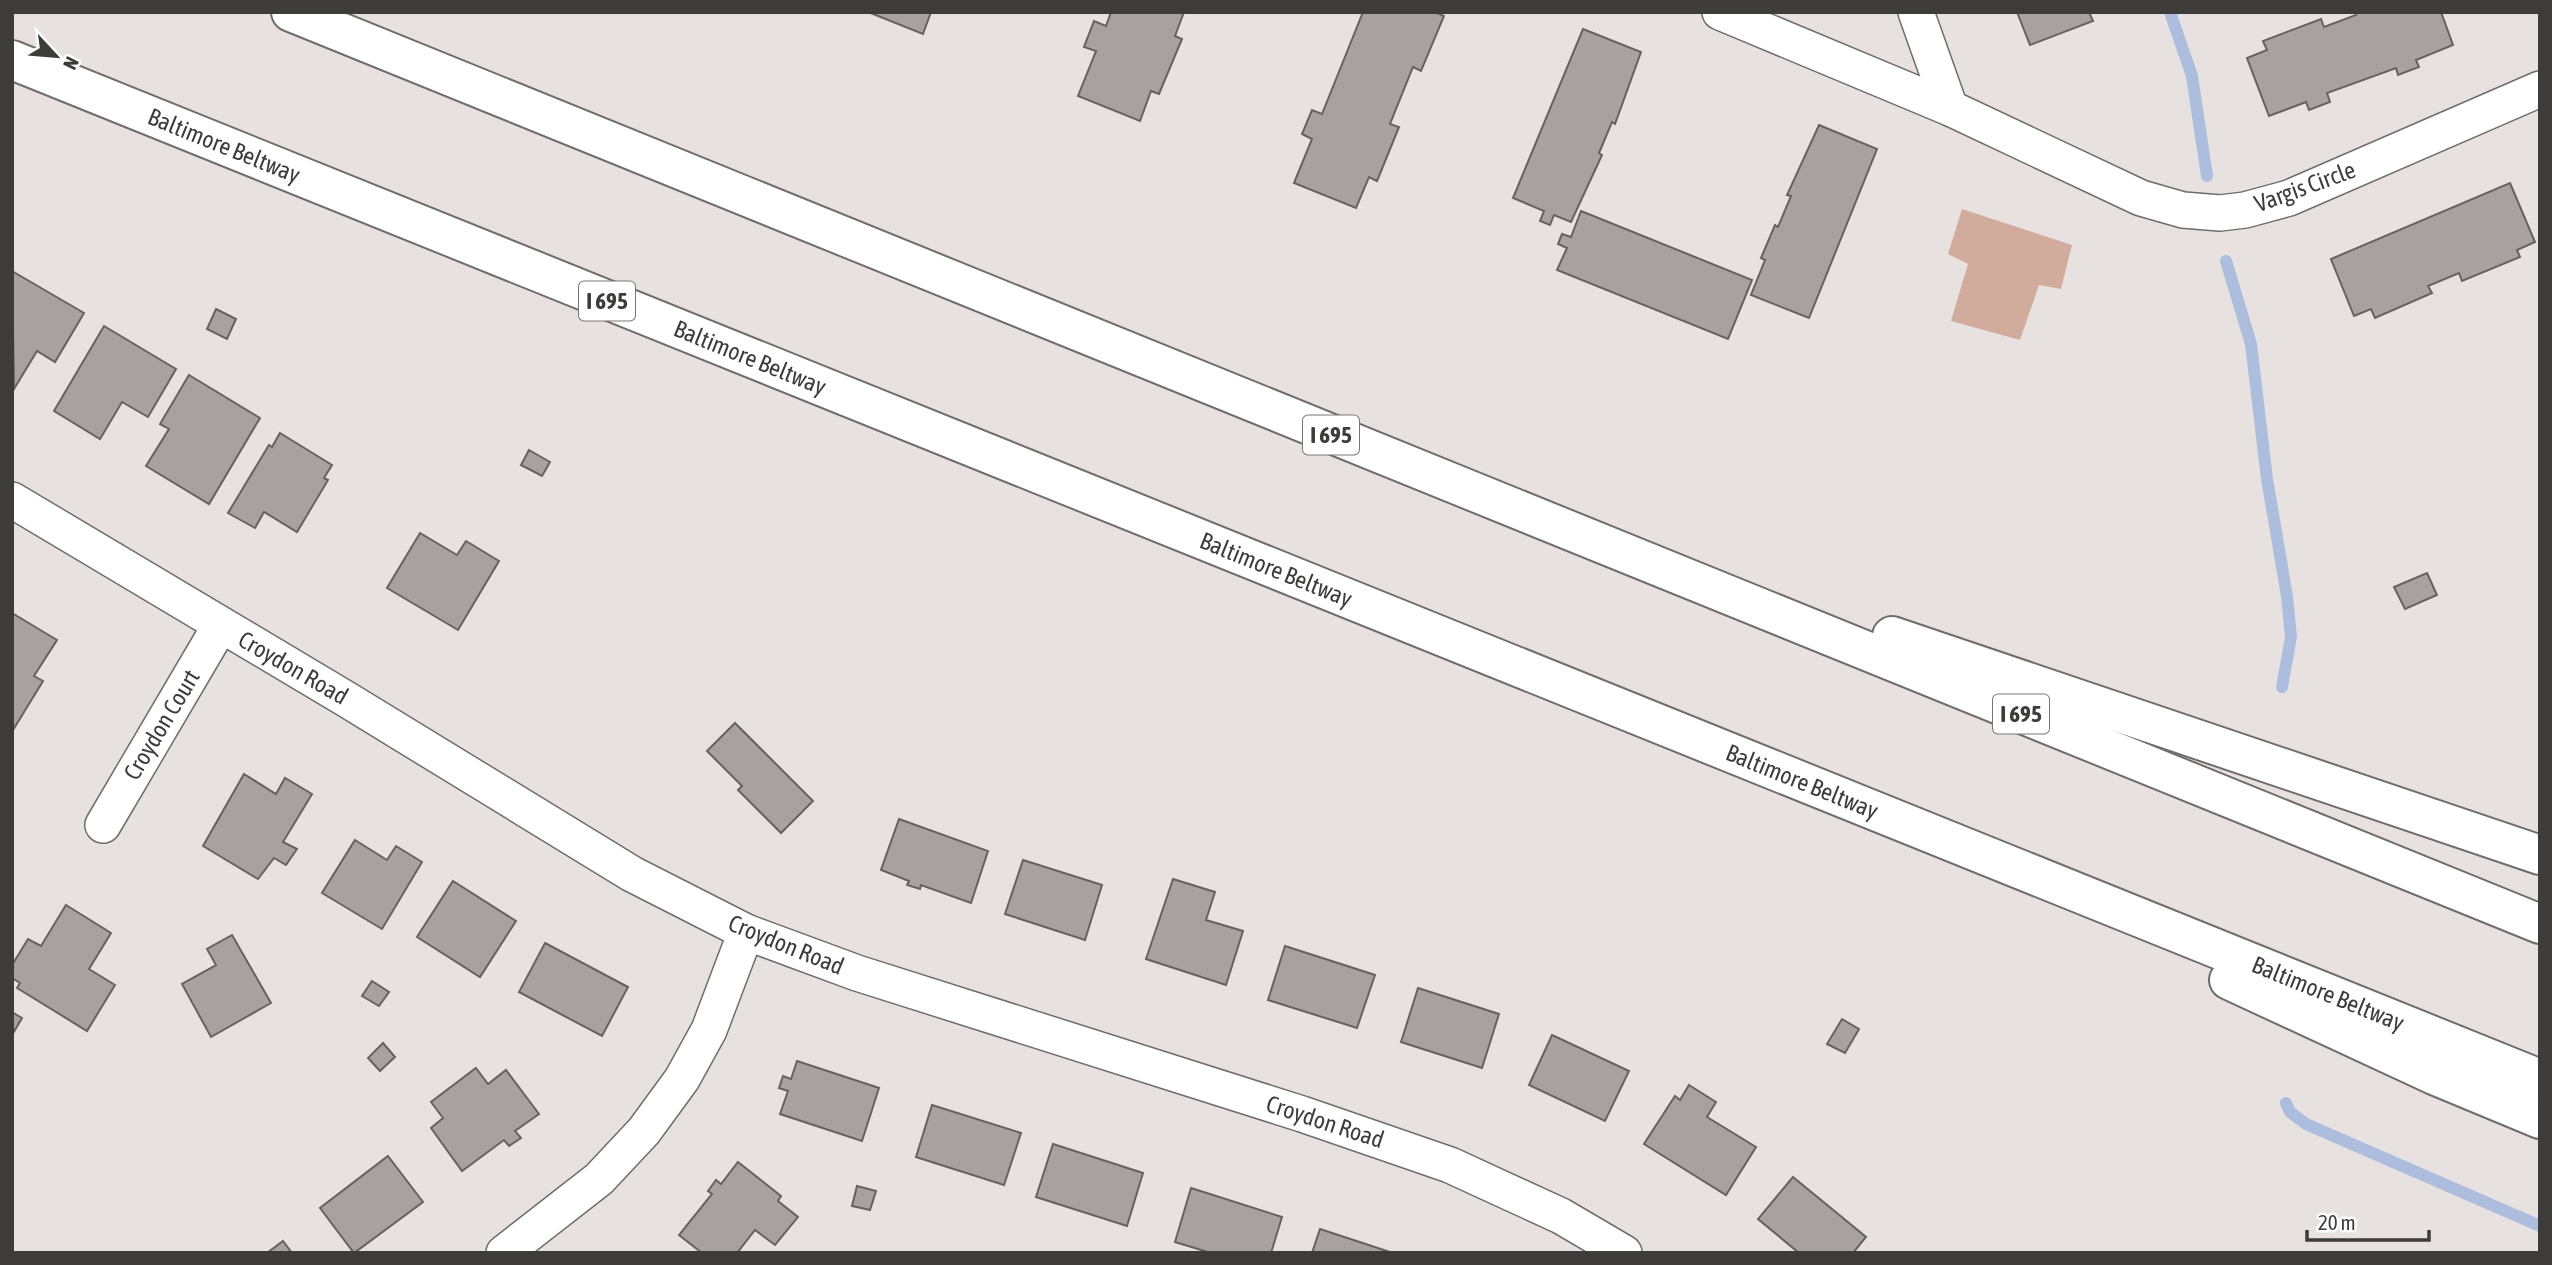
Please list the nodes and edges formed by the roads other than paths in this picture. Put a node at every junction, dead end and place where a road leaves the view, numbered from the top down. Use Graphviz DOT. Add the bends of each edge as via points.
graph roads {
  1 [pos="291,12"];
  2 [pos="1720,12"];
  3 [pos="1916,12"];
  4 [pos="12,60"];
  5 [pos="2540,89"];
  6 [pos="1950,108"];
  7 [pos="12,500"];
  8 [pos="1502,505"];
  9 [pos="220,626"];
  10 [pos="1770,769"];
  11 [pos="103,825"];
  12 [pos="2540,855"];
  13 [pos="2540,923"];
  14 [pos="746,932"];
  15 [pos="2434,1074"];
  16 [pos="2540,1079"];
  17 [pos="2540,1119"];
  18 [pos="2540,1129"];
  19 [pos="504,1253"];
  20 [pos="1623,1253"];
  1 -- 8 [label="highway, I 695"];
  2 -- 6 [label="street, Vargis Circle"];
  3 -- 6 [label="street"];
  4 -- 10 [label="highway, Baltimore Beltway / I 695"];
  5 -- 6 [label="street, Vargis Circle" via="2289,198 2220,213 2183,210 2141,198"];
  7 -- 9 [label="street, Croydon Road"];
  8 -- 12 [label="highway"];
  8 -- 13 [label="highway, I 695"];
  9 -- 11 [label="street, Croydon Court"];
  9 -- 14 [label="street, Croydon Road" via="632,874"];
  10 -- 15 [label="highway"];
  10 -- 16 [label="highway, Baltimore Beltway / I 695"];
  14 -- 19 [label="street" via="709,1030 682,1079 644,1131 599,1178"];
  14 -- 20 [label="street, Croydon Road" via="1450,1165 1562,1216"];
  15 -- 17 [label="highway"];
  15 -- 18 [label="highway"];
}
